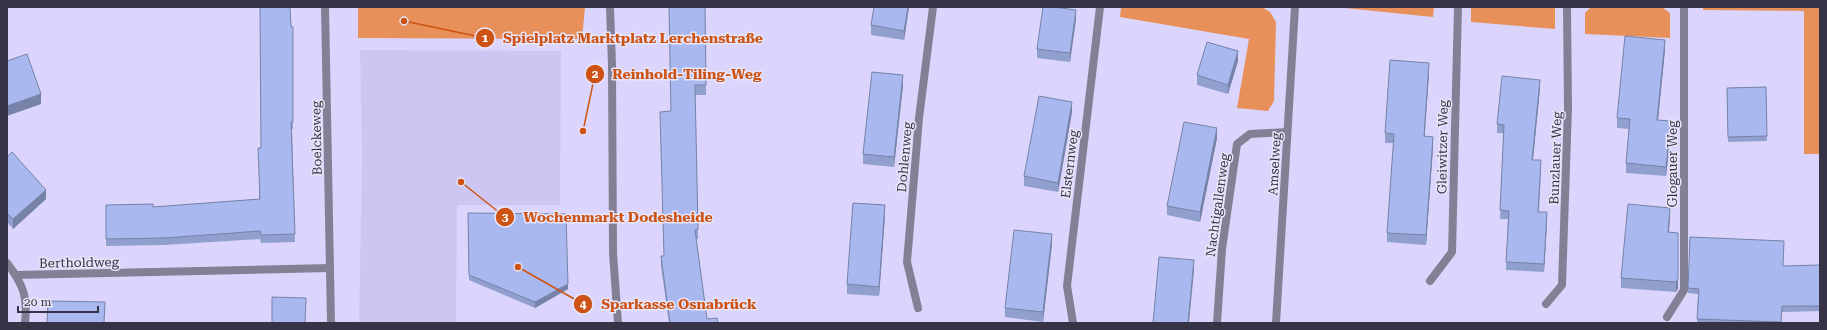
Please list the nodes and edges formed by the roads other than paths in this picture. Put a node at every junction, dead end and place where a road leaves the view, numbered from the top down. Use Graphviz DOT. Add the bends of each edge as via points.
graph roads {
  1 [pos="325,7"];
  2 [pos="610,7"];
  3 [pos="933,7"];
  4 [pos="1100,7"];
  5 [pos="1295,7"];
  6 [pos="1458,7"];
  7 [pos="1567,7"];
  8 [pos="1684,7"];
  9 [pos="1287,132"];
  10 [pos="7,263"];
  11 [pos="330,268"];
  12 [pos="16,275"];
  13 [pos="1430,281"];
  14 [pos="1546,304"];
  15 [pos="918,308"];
  16 [pos="1667,317"];
  17 [pos="25,323"];
  18 [pos="331,323"];
  19 [pos="618,323"];
  20 [pos="1073,323"];
  21 [pos="1217,323"];
  22 [pos="1276,323"];
  1 -- 11 [label="street, Boelckeweg"];
  2 -- 19 [label="street" via="613,253"];
  3 -- 15 [label="street, Dohlenweg" via="907,262"];
  4 -- 20 [label="street, Elsternweg" via="1067,286"];
  5 -- 9 [label="street, Amselweg"];
  6 -- 13 [label="street, Gleiwitzer Weg" via="1452,252"];
  7 -- 14 [label="street, Bunzlauer Weg" via="1568,108 1562,284"];
  8 -- 16 [label="street, Glogauer Weg" via="1684,290"];
  9 -- 21 [label="street, Nachtigallenweg" via="1250,134 1238,144 1222,249"];
  9 -- 22 [label="street, Amselweg"];
  10 -- 12 [label="street"];
  11 -- 12 [label="street, Bertholdweg"];
  11 -- 18 [label="street, Boelckeweg"];
  12 -- 17 [label="street" via="24,290"];
}
